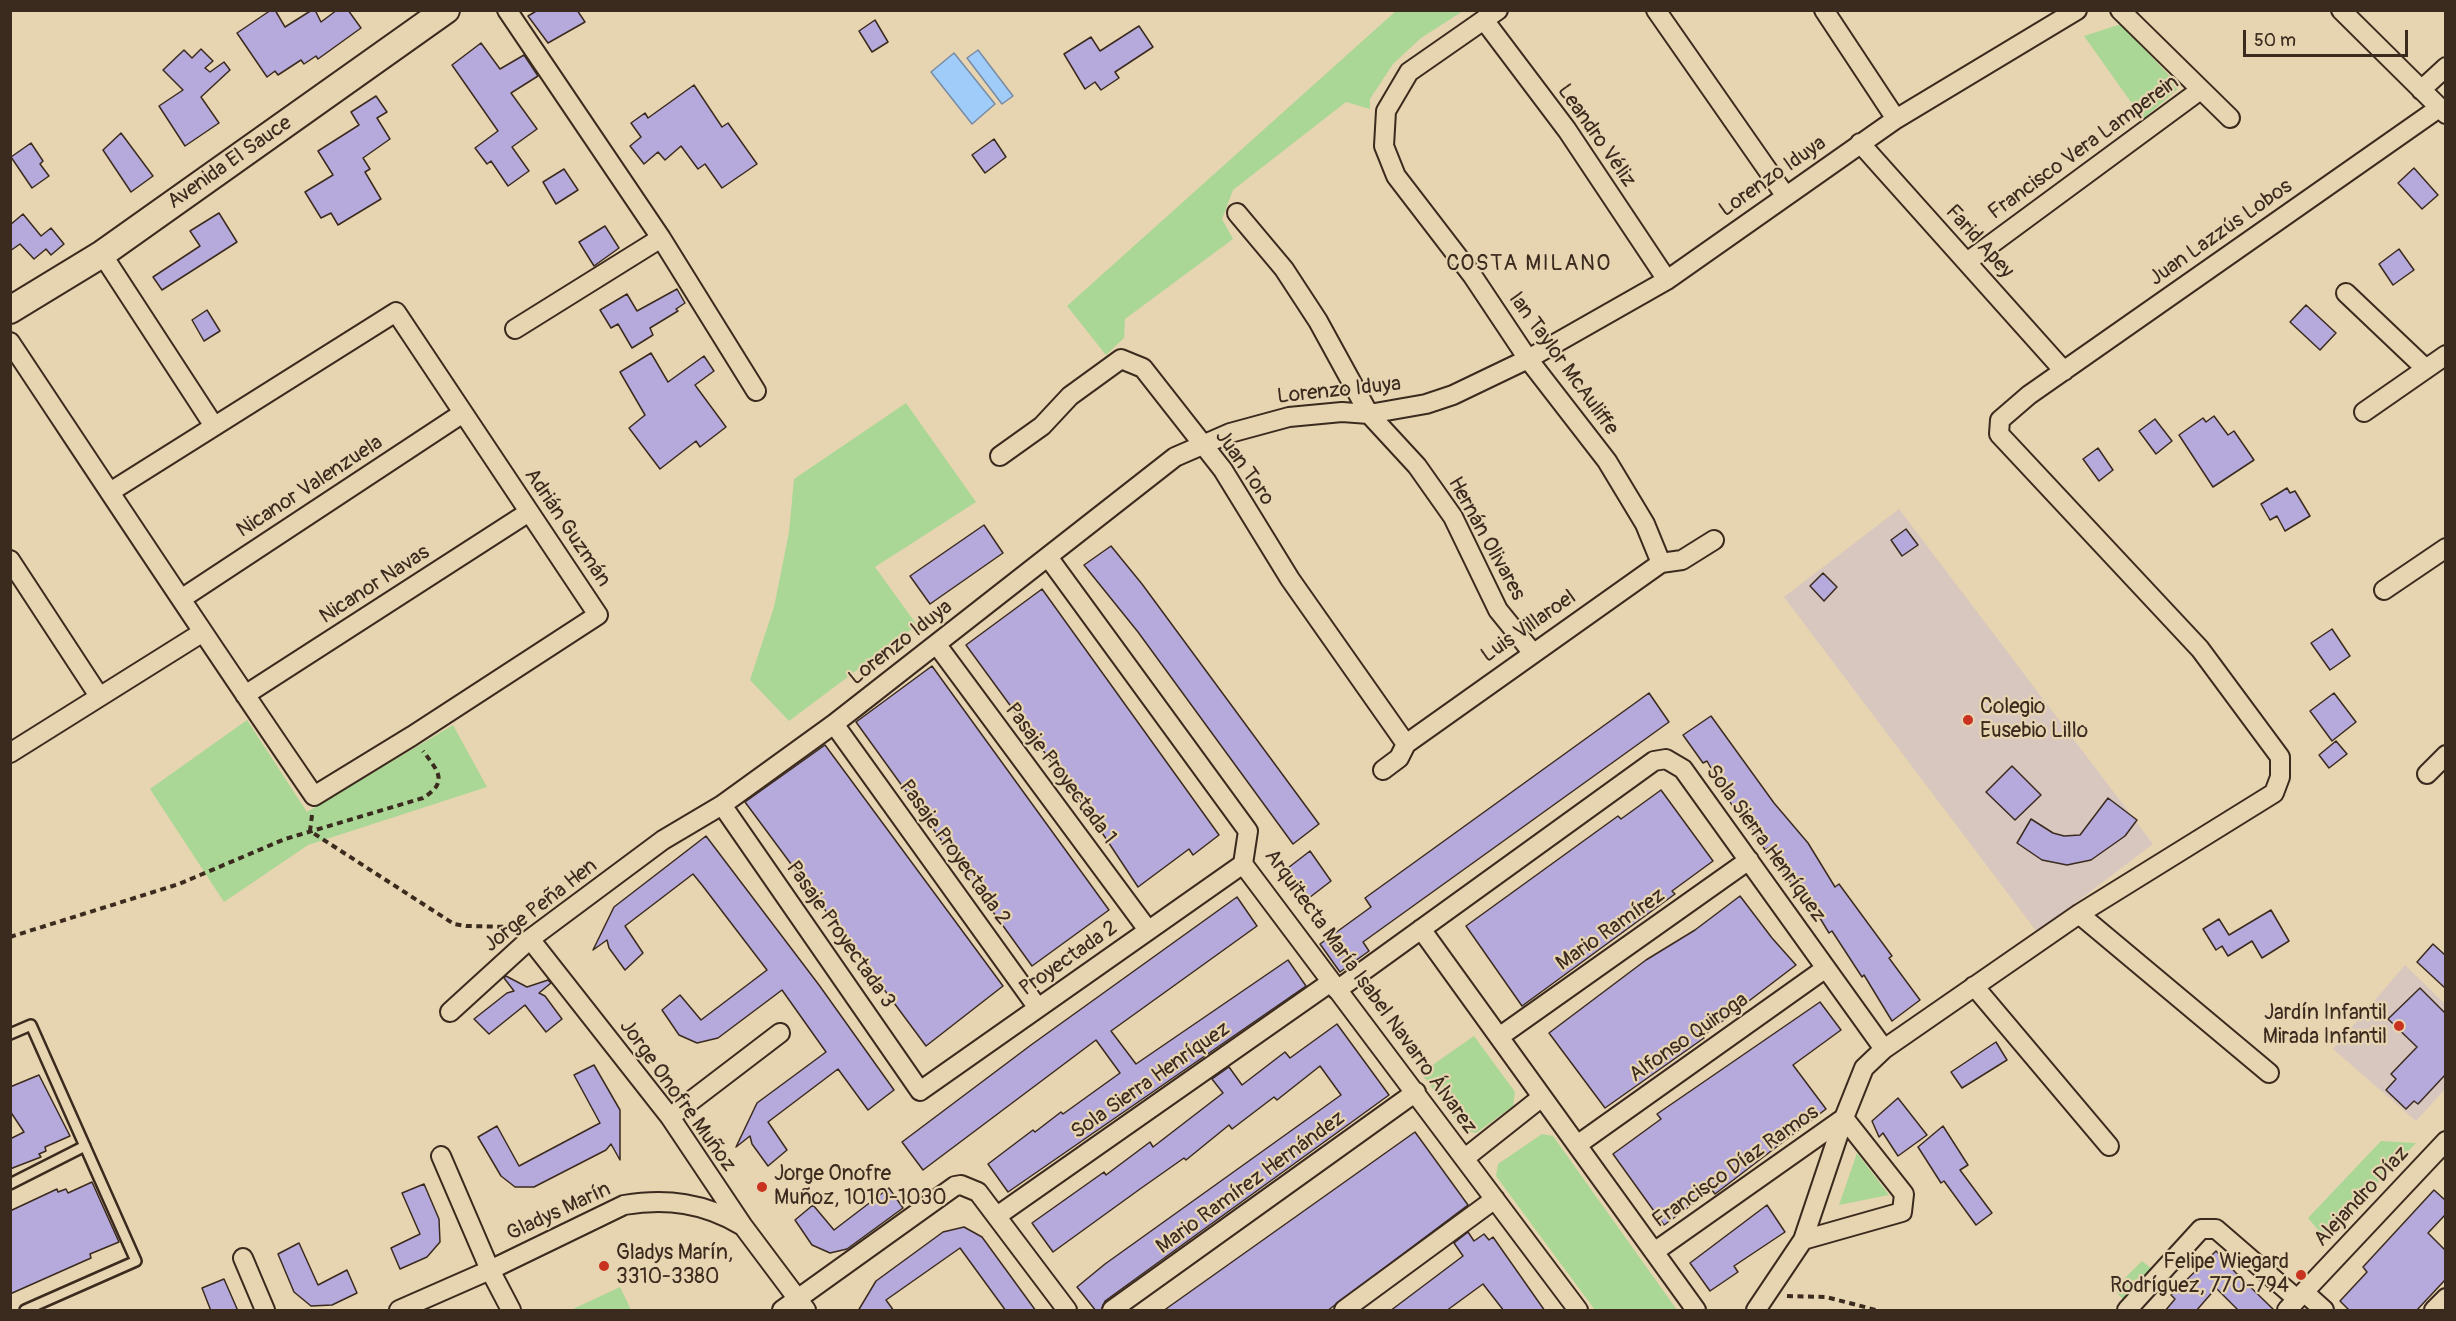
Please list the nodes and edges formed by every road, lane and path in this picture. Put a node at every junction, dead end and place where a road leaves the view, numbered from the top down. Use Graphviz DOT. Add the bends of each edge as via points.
graph roads {
  1 [pos="446,10"];
  2 [pos="507,10"];
  3 [pos="1656,10"];
  4 [pos="1824,10"];
  5 [pos="2078,10"];
  6 [pos="2120,10"];
  7 [pos="2341,10"];
  8 [pos="1491,15"];
  9 [pos="2445,67"];
  10 [pos="2421,90"];
  11 [pos="2199,91"];
  12 [pos="2442,111"];
  13 [pos="2230,118"];
  14 [pos="1896,119"];
  15 [pos="1860,143"];
  16 [pos="1785,195"];
  17 [pos="1237,213"];
  18 [pos="661,238"];
  19 [pos="102,254"];
  20 [pos="1966,262"];
  21 [pos="1667,280"];
  22 [pos="2346,293"];
  23 [pos="10,310"];
  24 [pos="515,329"];
  25 [pos="10,342"];
  26 [pos="2445,355"];
  27 [pos="1528,359"];
  28 [pos="2426,369"];
  29 [pos="2064,371"];
  30 [pos="756,391"];
  31 [pos="2364,412"];
  32 [pos="463,413"];
  33 [pos="1369,414"];
  34 [pos="214,426"];
  35 [pos="1202,446"];
  36 [pos="1000,456"];
  37 [pos="110,492"];
  38 [pos="529,512"];
  39 [pos="1714,540"];
  40 [pos="2445,548"];
  41 [pos="1048,557"];
  42 [pos="10,560"];
  43 [pos="1661,563"];
  44 [pos="2384,590"];
  45 [pos="181,599"];
  46 [pos="202,632"];
  47 [pos="937,645"];
  48 [pos="1532,652"];
  49 [pos="245,695"];
  50 [pos="99,696"];
  51 [pos="834,724"];
  52 [pos="412,736"];
  53 [pos="1406,744"];
  54 [pos="10,753"];
  55 [pos="2445,755"];
  56 [pos="1383,770"];
  57 [pos="2427,774"];
  58 [pos="314,796"];
  59 [pos="722,805"];
  60 [pos="310,831"];
  61 [pos="663,840"];
  62 [pos="1749,860"];
  63 [pos="1243,864"];
  64 [pos="2079,914"];
  65 [pos="1421,929"];
  66 [pos="1148,930"];
  67 [pos="10,937"];
  68 [pos="530,939"];
  69 [pos="1827,968"];
  70 [pos="1334,986"];
  71 [pos="1974,986"];
  72 [pos="1038,1008"];
  73 [pos="450,1012"];
  74 [pos="780,1033"];
  75 [pos="10,1034"];
  76 [pos="1499,1037"];
  77 [pos="1884,1049"];
  78 [pos="2269,1073"];
  79 [pos="920,1090"];
  80 [pos="1416,1092"];
  81 [pos="1542,1097"];
  82 [pos="670,1117"];
  83 [pos="1844,1119"];
  84 [pos="2445,1141"];
  85 [pos="1577,1145"];
  86 [pos="85,1146"];
  87 [pos="2109,1146"];
  88 [pos="441,1156"];
  89 [pos="1465,1158"];
  90 [pos="10,1184"];
  91 [pos="1496,1199"];
  92 [pos="997,1216"];
  93 [pos="743,1226"];
  94 [pos="1803,1240"];
  95 [pos="1654,1252"];
  96 [pos="243,1258"];
  97 [pos="490,1270"];
  98 [pos="1768,1292"];
  99 [pos="2445,1298"];
  100 [pos="2296,1301"];
  101 [pos="802,1305"];
  102 [pos="1570,1307"];
  103 [pos="25,1311"];
  104 [pos="265,1311"];
  105 [pos="399,1311"];
  106 [pos="511,1311"];
  107 [pos="782,1311"];
  108 [pos="1067,1311"];
  109 [pos="1112,1311"];
  110 [pos="1344,1311"];
  111 [pos="1696,1311"];
  112 [pos="1756,1311"];
  113 [pos="1876,1311"];
  114 [pos="2127,1311"];
  115 [pos="2324,1311"];
  116 [pos="2434,1311"];
  1 -- 19 [label="street, Avenida El Sauce"];
  2 -- 18 [label="street"];
  3 -- 16 [label="street"];
  4 -- 14 [label="street"];
  5 -- 14 [label="street, Lorenzo Iduya"];
  6 -- 11 [label="street, Francisco Vera Lamperein"];
  7 -- 10 [label="street"];
  8 -- 21 [label="street, Leandro Véliz"];
  8 -- 27 [label="street, Ian Taylor McAuliffe" via="1409,72 1386,111 1384,146 1396,176 1472,275"];
  9 -- 10 [label="street"];
  10 -- 12 [label="street"];
  11 -- 13 [label="street, Francisco Vera Lamperein"];
  11 -- 20 [label="street, Francisco Vera Lamperein"];
  12 -- 29 [label="street, Juan Lazzús Lobos"];
  14 -- 15 [label="street, Lorenzo Iduya"];
  15 -- 16 [label="street, Lorenzo Iduya"];
  15 -- 20 [label="street, Farid Apey"];
  16 -- 21 [label="street, Lorenzo Iduya"];
  17 -- 33 [label="street, Hernán Olivares" via="1284,269 1318,321"];
  18 -- 24 [label="street"];
  18 -- 30 [label="street"];
  19 -- 23 [label="street, Avenida El Sauce"];
  19 -- 34 [label="street"];
  20 -- 29 [label="street, Farid Apey"];
  21 -- 27 [label="street, Lorenzo Iduya"];
  22 -- 28 [label="street"];
  25 -- 37 [label="street"];
  26 -- 28 [label="street"];
  27 -- 33 [label="street, Lorenzo Iduya" via="1453,394 1416,406"];
  27 -- 43 [label="street, Ian Taylor McAuliffe" via="1607,461 1644,524"];
  28 -- 31 [label="street"];
  29 -- 64 [label="street, Juan Lazzús Lobos" via="2000,420 2000,434 2200,649 2280,757 2280,777 2274,793"];
  32 -- 34 [label="street, Adrián Guzmán" via="396,312"];
  32 -- 38 [label="street, Adrián Guzmán"];
  32 -- 45 [label="street, Nicanor Valenzuela"];
  33 -- 35 [label="street, Lorenzo Iduya" via="1342,412 1289,417 1230,433"];
  33 -- 48 [label="street, Hernán Olivares" via="1417,466 1453,517 1498,610"];
  34 -- 37 [label="street, Adrián Guzmán"];
  35 -- 36 [label="street, Juan Toro" via="1143,368 1121,359 1070,396 1042,426"];
  35 -- 41 [label="street, Lorenzo Iduya" via="1175,457"];
  35 -- 53 [label="street, Juan Toro" via="1223,470 1290,579"];
  37 -- 45 [label="street"];
  38 -- 49 [label="street, Nicanor Navas"];
  38 -- 52 [label="street, Adrián Guzmán" via="598,615"];
  39 -- 43 [label="street, Luis Villaroel" via="1682,560"];
  40 -- 44 [label="street"];
  41 -- 47 [label="street, Lorenzo Iduya"];
  41 -- 63 [label="street, Arquitecta María Isabel Navarro Álvarez" via="1248,831"];
  42 -- 50 [label="street"];
  43 -- 48 [label="street, Luis Villaroel"];
  45 -- 46 [label="street"];
  46 -- 49 [label="street"];
  46 -- 50 [label="street"];
  47 -- 51 [label="street, Lorenzo Iduya"];
  47 -- 66 [label="street, Pasaje Proyectada 1"];
  48 -- 53 [label="street, Luis Villaroel"];
  49 -- 58 [label="street"];
  50 -- 54 [label="street"];
  51 -- 59 [label="street, Lorenzo Iduya"];
  51 -- 72 [label="street, Pasaje Proyectada 2"];
  52 -- 58 [label="street, Adrián Guzmán"];
  52 -- 60 [label="path" via="439,773 434,791 414,801"];
  53 -- 56 [label="street, Luis Villaroel" via="1399,758"];
  55 -- 57 [label="street"];
  58 -- 60 [label="path"];
  59 -- 61 [label="street, Lorenzo Iduya"];
  59 -- 79 [label="street, Pasaje Proyectada 3"];
  60 -- 67 [label="path" via="179,884"];
  60 -- 68 [label="path" via="454,924 515,927"];
  61 -- 68 [label="street, Jorge Peña Hen"];
  62 -- 65 [label="street, Sola Sierra Henríquez" via="1683,769 1666,759 1654,761"];
  62 -- 69 [label="street, Sola Sierra Henríquez"];
  62 -- 76 [label="street, Mario Ramírez"];
  63 -- 66 [label="street, Proyectada 2"];
  63 -- 70 [label="street, Arquitecta María Isabel Navarro Álvarez"];
  64 -- 71 [label="street, Juan Lazzús Lobos"];
  64 -- 78 [label="street"];
  65 -- 70 [label="street, Sola Sierra Henríquez"];
  65 -- 76 [label="street"];
  66 -- 72 [label="street, Proyectada 2"];
  68 -- 73 [label="street, Jorge Peña Hen"];
  68 -- 82 [label="street, Jorge Onofre Muñoz"];
  69 -- 77 [label="street, Sola Sierra Henríquez"];
  69 -- 85 [label="street, Alfonso Quiroga"];
  70 -- 80 [label="street, Arquitecta María Isabel Navarro Álvarez"];
  70 -- 92 [label="street, Sola Sierra Henríquez"];
  71 -- 77 [label="street, Juan Lazzús Lobos"];
  71 -- 87 [label="street"];
  72 -- 79 [label="street, Proyectada 2"];
  74 -- 82 [label="street"];
  75 -- 86 [label="lane" via="31,1025"];
  76 -- 81 [label="street"];
  77 -- 83 [label="street" via="1864,1068"];
  80 -- 89 [label="street, Arquitecta María Isabel Navarro Álvarez"];
  80 -- 109 [label="street, Mario Ramírez Hernández"];
  81 -- 85 [label="street"];
  81 -- 89 [label="street, Arquitecta María Isabel Navarro Álvarez"];
  82 -- 93 [label="street, Jorge Onofre Muñoz"];
  83 -- 94 [label="street"];
  83 -- 94 [label="street" via="1904,1194 1902,1212"];
  83 -- 95 [label="street, Francisco Díaz Ramos"];
  84 -- 100 [label="street, Alejandro Díaz"];
  85 -- 95 [label="street"];
  86 -- 90 [label="lane"];
  86 -- 103 [label="lane" via="136,1261"];
  88 -- 97 [label="street"];
  89 -- 91 [label="street, Arquitecta María Isabel Navarro Álvarez"];
  91 -- 102 [label="street, Arquitecta María Isabel Navarro Álvarez"];
  91 -- 110 [label="street"];
  92 -- 101 [label="street" via="978,1192 967,1186 955,1186"];
  92 -- 108 [label="street"];
  93 -- 97 [label="street, Gladys Marín" via="686,1203 645,1201 624,1205"];
  93 -- 101 [label="street, Jorge Onofre Muñoz"];
  94 -- 98 [label="street"];
  95 -- 111 [label="street"];
  96 -- 104 [label="street"];
  97 -- 105 [label="street, Gladys Marín"];
  97 -- 106 [label="street"];
  98 -- 112 [label="street"];
  98 -- 113 [label="path" via="1798,1298 1826,1297"];
  99 -- 116 [label="street"];
  100 -- 114 [label="street" via="2216,1229 2201,1228"];
  100 -- 115 [label="street"];
  101 -- 107 [label="street"];
}
